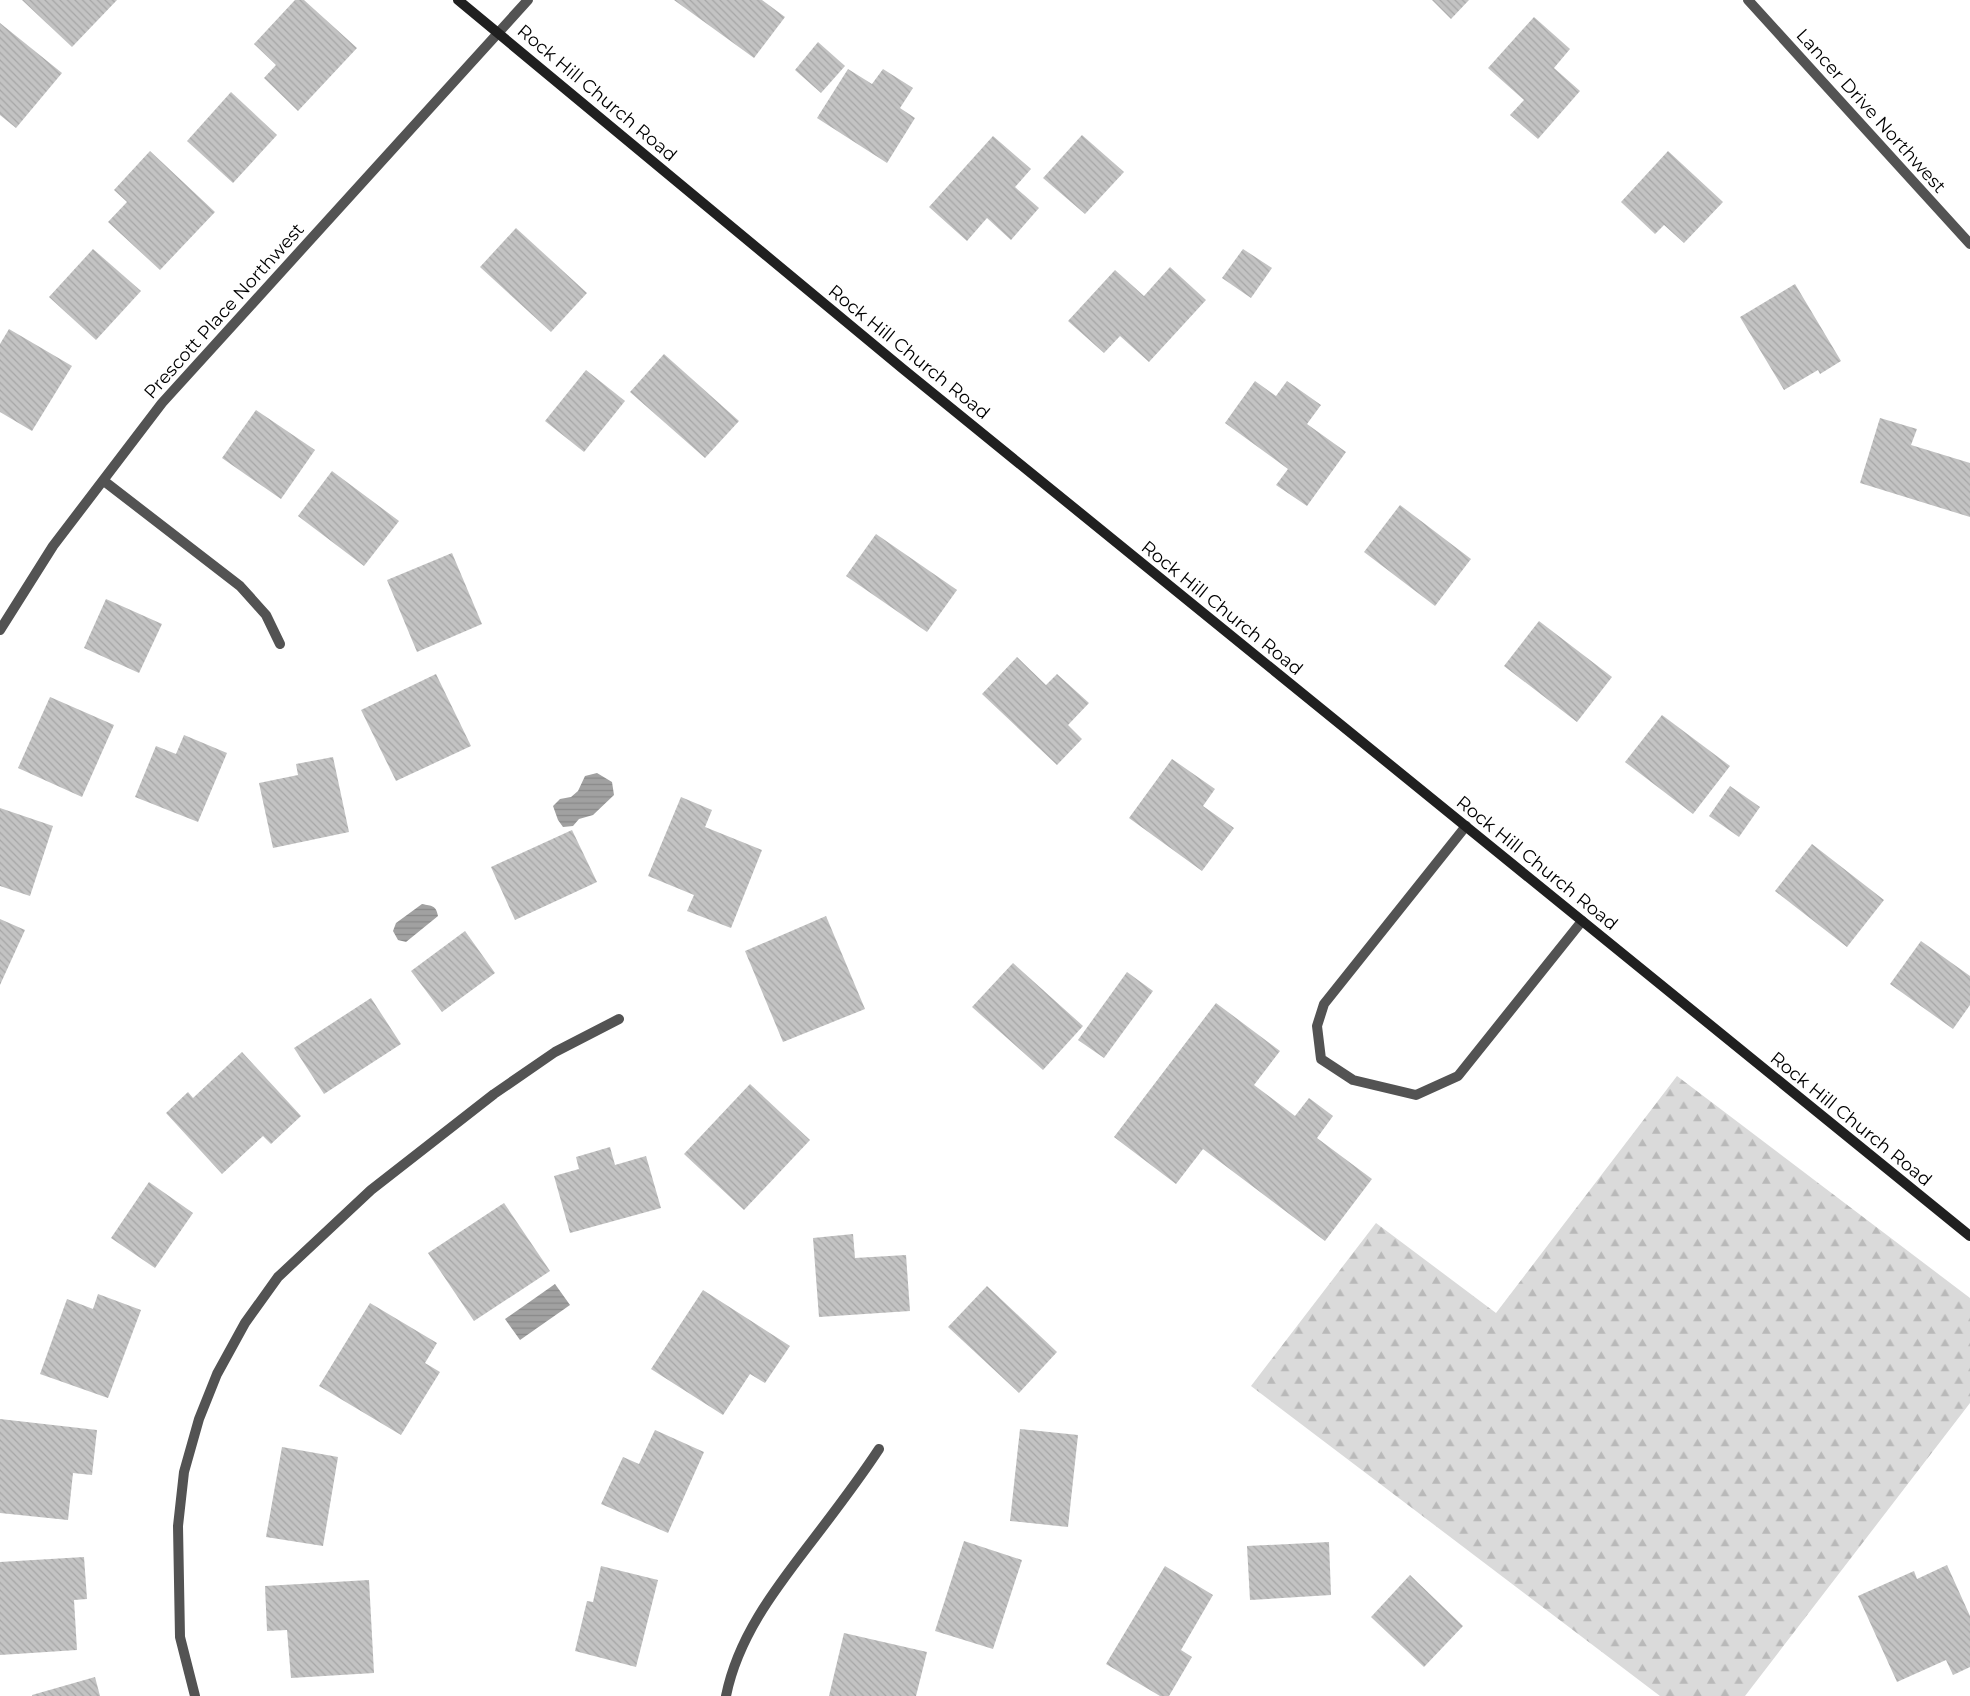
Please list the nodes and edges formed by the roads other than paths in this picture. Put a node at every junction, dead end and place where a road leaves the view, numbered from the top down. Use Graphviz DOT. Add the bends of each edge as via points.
graph roads {
  1 [pos="458,0"];
  2 [pos="528,0"];
  3 [pos="1748,0"];
  4 [pos="498,32"];
  5 [pos="1970,244"];
  6 [pos="104,481"];
  7 [pos="0,630"];
  8 [pos="280,644"];
  9 [pos="1466,826"];
  10 [pos="1582,921"];
  11 [pos="619,1019"];
  12 [pos="1970,1236"];
  13 [pos="879,1449"];
  14 [pos="195,1696"];
  15 [pos="726,1696"];
  1 -- 4 [label="street, Rock Hill Church Road"];
  2 -- 4 [label="street"];
  3 -- 5 [label="street, Lancer Drive Northwest"];
  4 -- 6 [label="street, Prescott Place Northwest" via="162,403"];
  4 -- 9 [label="street, Rock Hill Church Road" via="903,369"];
  6 -- 7 [label="street, Prescott Place Northwest" via="52,546"];
  6 -- 8 [label="street" via="240,586 266,616"];
  9 -- 10 [label="street, Rock Hill Church Road"];
  9 -- 10 [label="street" via="1324,1004 1317,1026 1321,1059 1354,1080 1416,1095 1458,1076"];
  10 -- 12 [label="street, Rock Hill Church Road"];
  11 -- 14 [label="street" via="555,1052 494,1094 371,1190 278,1277 245,1323 217,1374 199,1419 184,1472 178,1526 180,1636"];
  13 -- 15 [label="street" via="856,1484 769,1596 745,1640"];
}
